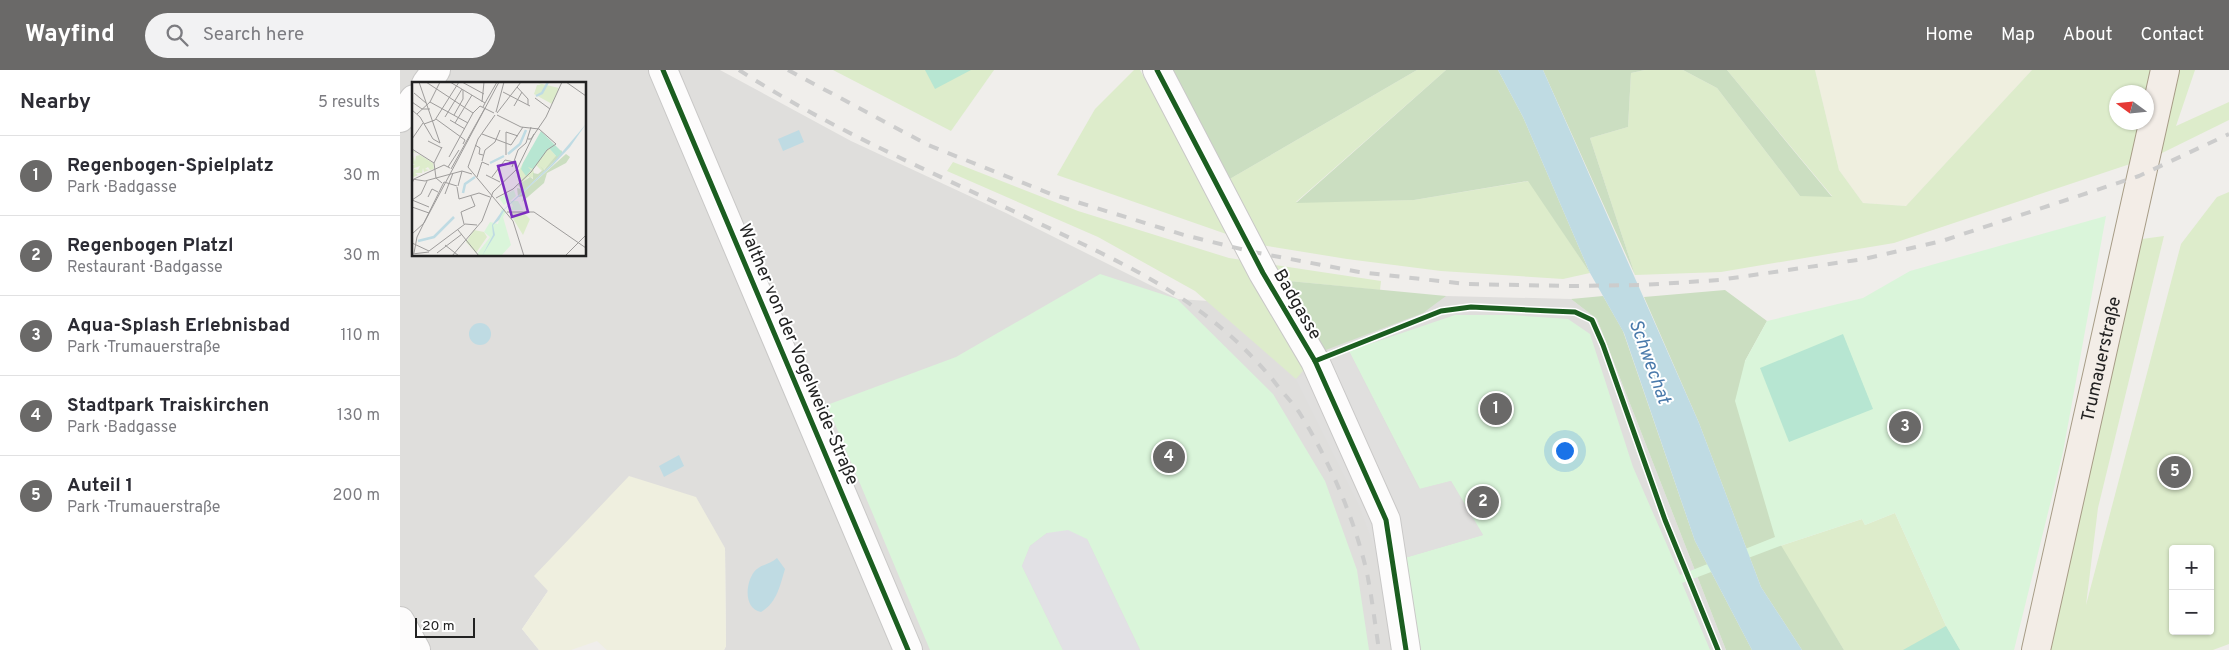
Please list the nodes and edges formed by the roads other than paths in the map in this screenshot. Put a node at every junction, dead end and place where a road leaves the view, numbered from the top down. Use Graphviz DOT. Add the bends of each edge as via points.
graph roads {
  1 [pos="436,70"];
  2 [pos="662,70"];
  3 [pos="1157,70"];
  4 [pos="2165,70"];
  5 [pos="426,82"];
  6 [pos="400,622"];
  7 [pos="416,650"];
  8 [pos="908,650"];
  9 [pos="1406,650"];
  10 [pos="2036,650"];
  1 -- 5 [label="street"];
  2 -- 8 [label="street, Walther von der Vogelweide-Straße"];
  3 -- 9 [label="street, Badgasse" via="1263,273 1315,361 1386,520"];
  4 -- 10 [label="main road, Trumauerstraße"];
  6 -- 7 [label="street"];
}
